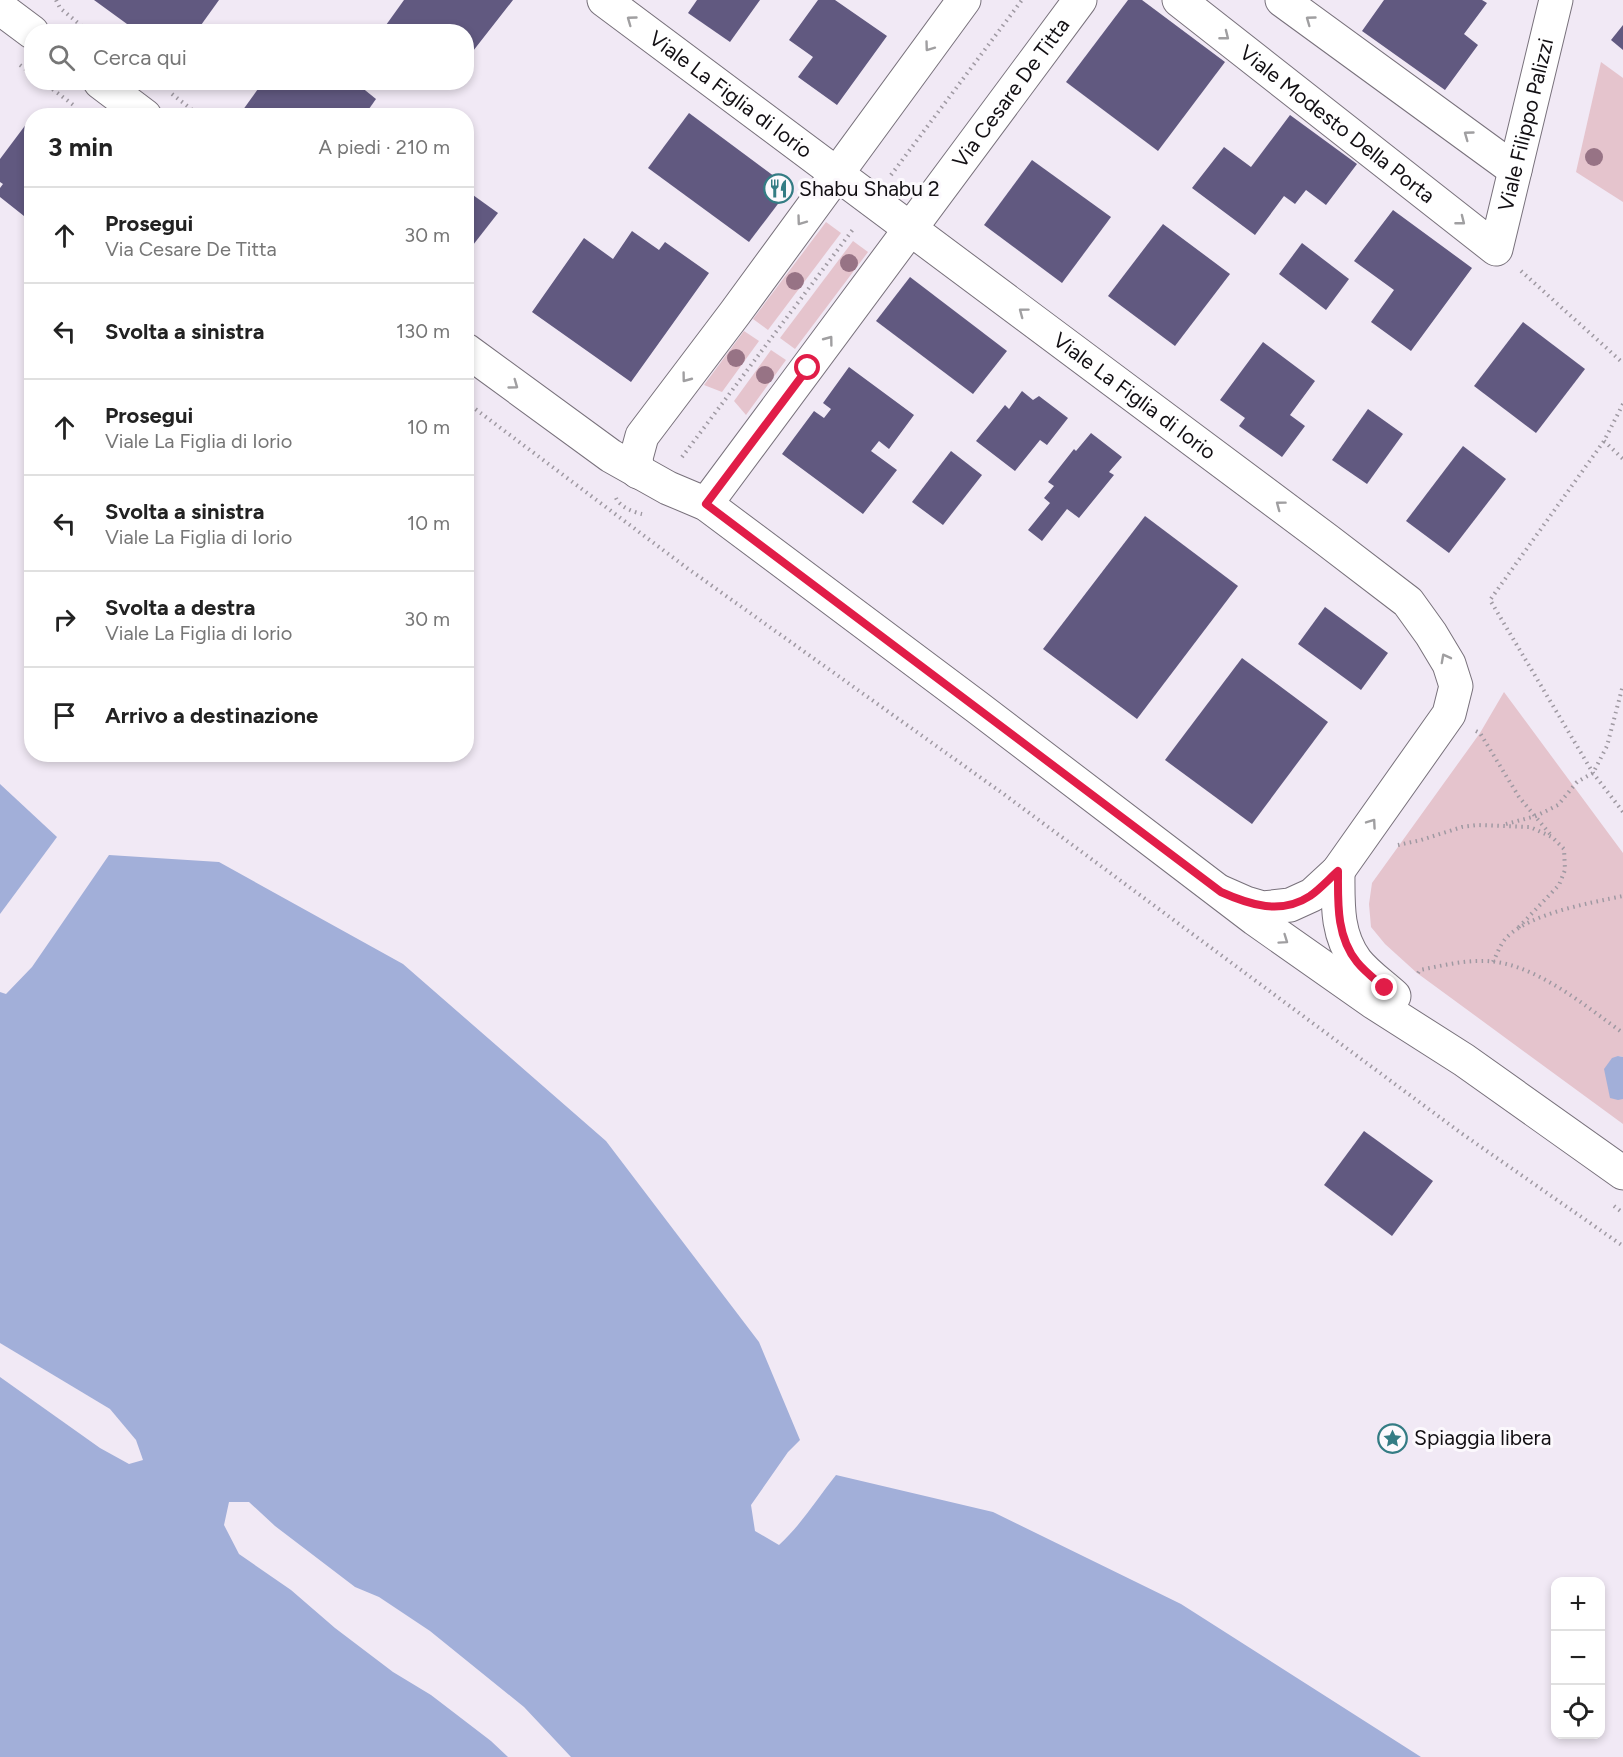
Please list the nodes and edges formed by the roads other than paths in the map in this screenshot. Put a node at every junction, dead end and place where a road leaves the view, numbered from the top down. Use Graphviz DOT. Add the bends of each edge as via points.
graph roads {
  1 [pos="603,0"];
  2 [pos="964,0"];
  3 [pos="1080,0"];
  4 [pos="1179,0"];
  5 [pos="1282,0"];
  6 [pos="1556,0"];
  7 [pos="0,8"];
  8 [pos="24,26"];
  9 [pos="111,90"];
  10 [pos="134,108"];
  11 [pos="1515,170"];
  12 [pos="836,173"];
  13 [pos="912,230"];
  14 [pos="1496,249"];
  15 [pos="474,356"];
  16 [pos="638,472"];
  17 [pos="706,504"];
  18 [pos="1338,871"];
  19 [pos="1221,892"];
  20 [pos="1464,1060"];
  21 [pos="1623,1173"];
  12 -- 1 [label="street, Viale La Figlia di Iorio, one-way"];
  2 -- 12 [label="street, one-way"];
  3 -- 13 [label="street, Via Cesare De Titta"];
  4 -- 14 [label="street, Viale Modesto Della Porta, one-way"];
  11 -- 5 [label="street, one-way"];
  6 -- 11 [label="street, Viale Filippo Palizzi"];
  7 -- 8 [label="street"];
  9 -- 10 [label="street"];
  11 -- 14 [label="street, Viale Filippo Palizzi"];
  12 -- 13 [label="street, Viale La Figlia di Iorio"];
  12 -- 16 [label="street, one-way" via="642,436 636,458"];
  17 -- 13 [label="street, Via Cesare De Titta, one-way"];
  18 -- 13 [label="street, Viale La Figlia di Iorio, one-way" via="1449,714 1456,686 1449,664 1431,634 1408,602"];
  15 -- 16 [label="street, one-way"];
  16 -- 17 [label="street"];
  17 -- 19 [label="street"];
  18 -- 19 [label="street, Viale La Figlia di Iorio" via="1312,895 1290,905 1263,908"];
  18 -- 20 [label="street" via="1342,933 1357,962"];
  19 -- 20 [label="street, one-way" via="1373,1002"];
  20 -- 21 [label="street"];
}
